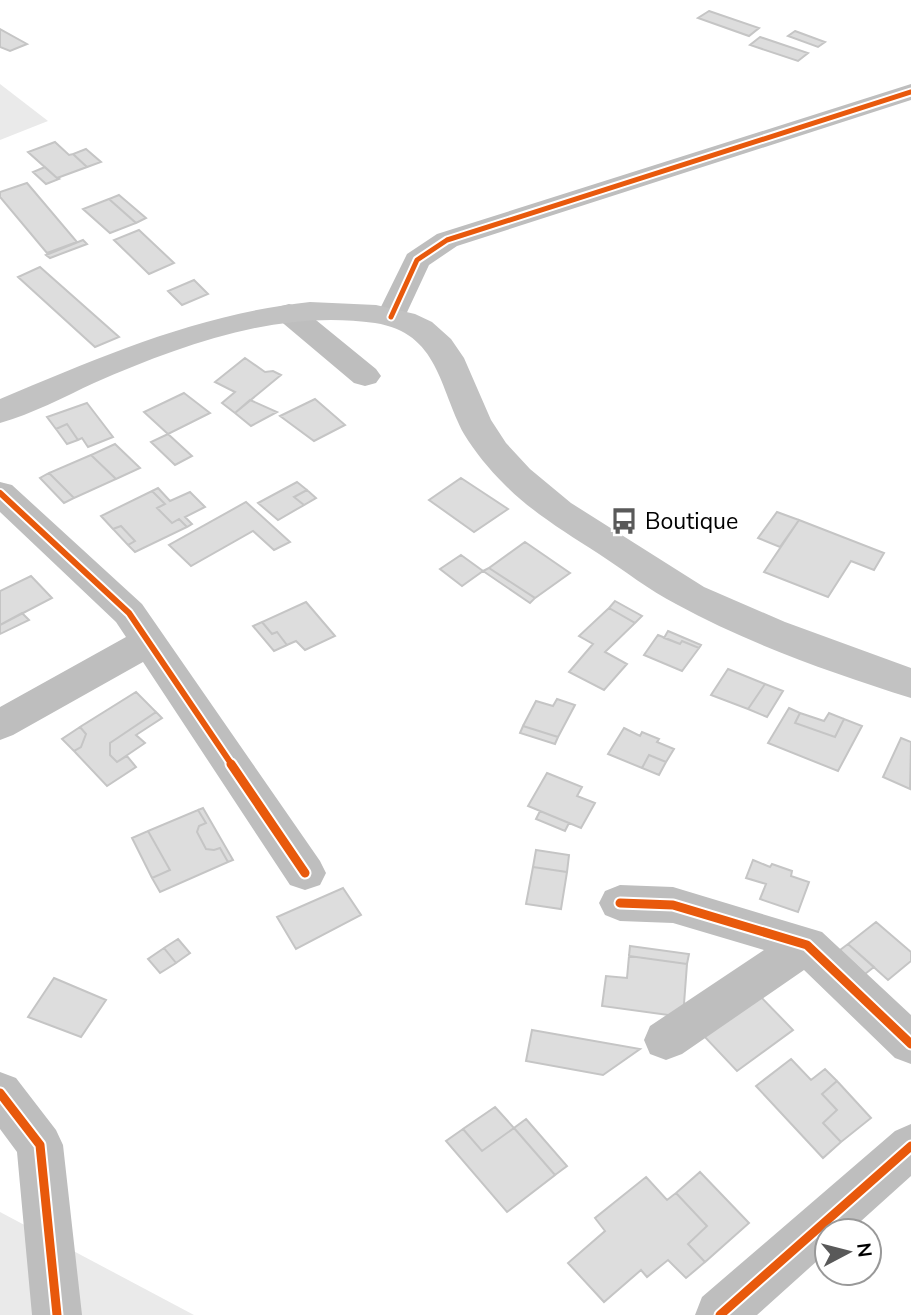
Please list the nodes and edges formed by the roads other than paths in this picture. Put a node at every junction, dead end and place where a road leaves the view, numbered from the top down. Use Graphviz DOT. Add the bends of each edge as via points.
graph roads {
  1 [pos="911,92"];
  2 [pos="289,313"];
  3 [pos="391,317"];
  4 [pos="365,376"];
  5 [pos="0,412"];
  6 [pos="0,493"];
  7 [pos="148,642"];
  8 [pos="911,683"];
  9 [pos="0,725"];
  10 [pos="305,873"];
  11 [pos="620,903"];
  12 [pos="807,945"];
  13 [pos="666,1040"];
  14 [pos="911,1044"];
  15 [pos="0,1093"];
  16 [pos="911,1146"];
  17 [pos="57,1315"];
  18 [pos="720,1315"];
  1 -- 3 [label="street" via="447,240 417,260"];
  2 -- 3 [label="main road" via="337,311"];
  2 -- 4 [label="street"];
  2 -- 5 [label="main road" via="189,333"];
  3 -- 8 [label="main road" via="410,323 446,352 481,433 545,502 690,595 753,625"];
  6 -- 7 [label="street" via="129,613"];
  7 -- 9 [label="street"];
  7 -- 10 [label="street"];
  11 -- 12 [label="street" via="673,905"];
  12 -- 13 [label="street"];
  12 -- 14 [label="street"];
  15 -- 17 [label="street" via="40,1145"];
  16 -- 18 [label="street"];
}
